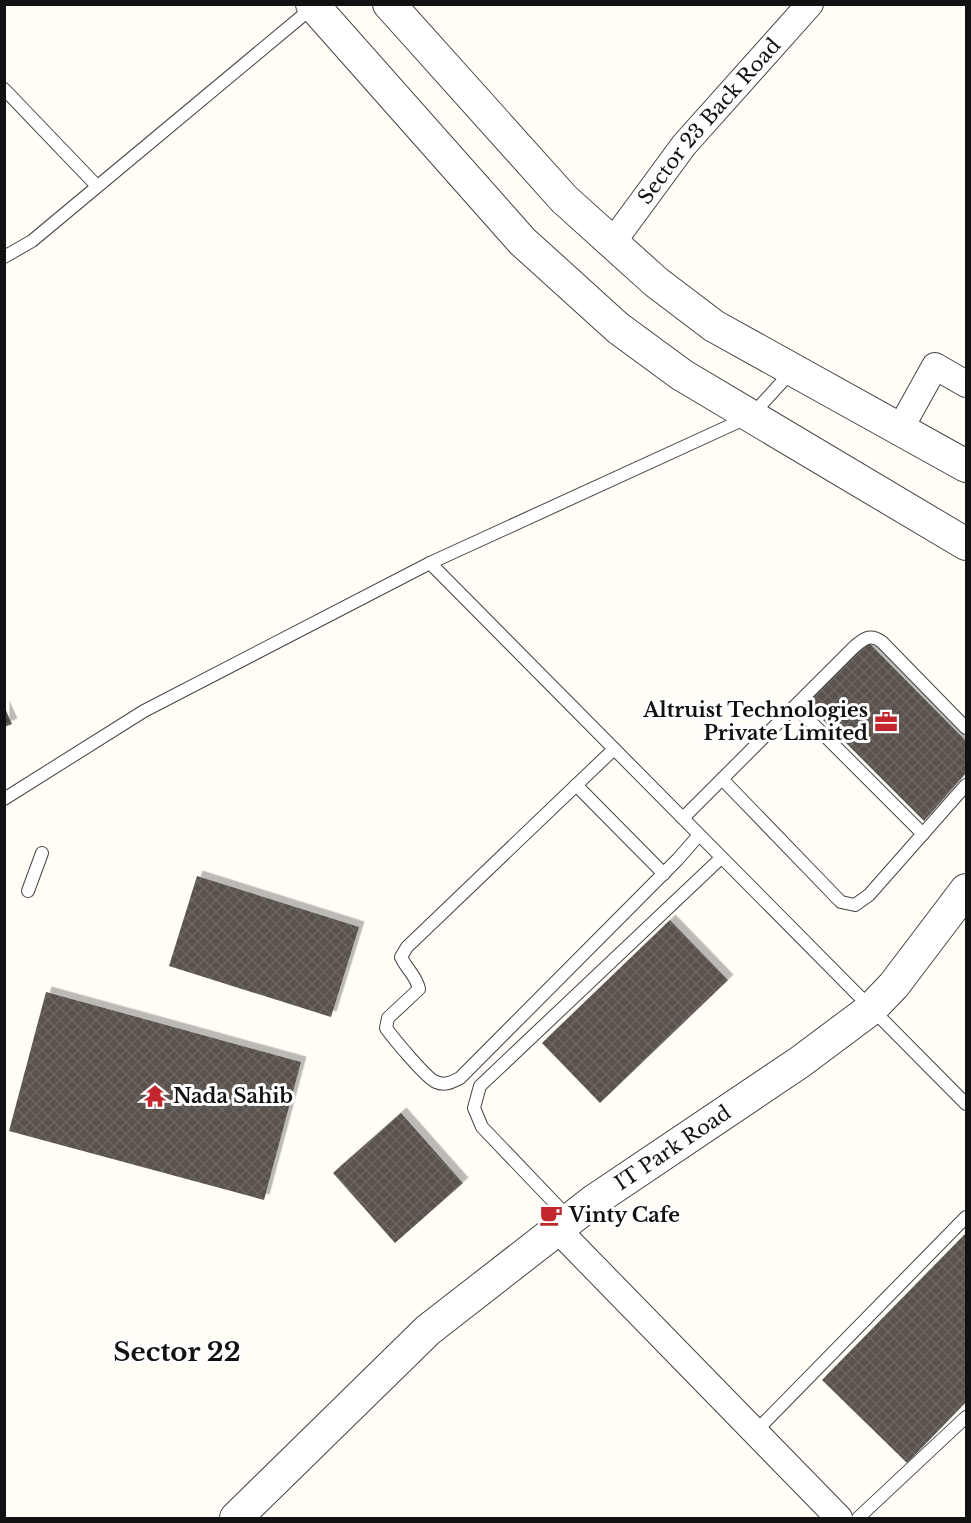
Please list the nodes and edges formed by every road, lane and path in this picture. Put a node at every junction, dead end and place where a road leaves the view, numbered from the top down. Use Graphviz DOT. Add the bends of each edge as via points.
graph roads {
  1 [pos="389,4"];
  2 [pos="810,4"];
  3 [pos="317,10"];
  4 [pos="4,89"];
  5 [pos="98,186"];
  6 [pos="612,243"];
  7 [pos="4,257"];
  8 [pos="793,370"];
  9 [pos="966,384"];
  10 [pos="751,416"];
  11 [pos="900,429"];
  12 [pos="966,466"];
  13 [pos="966,544"];
  14 [pos="430,563"];
  15 [pos="795,706"];
  16 [pos="966,728"];
  17 [pos="614,749"];
  18 [pos="722,778"];
  19 [pos="576,785"];
  20 [pos="966,785"];
  21 [pos="4,800"];
  22 [pos="682,818"];
  23 [pos="923,834"];
  24 [pos="699,835"];
  25 [pos="42,853"];
  26 [pos="721,858"];
  27 [pos="664,874"];
  28 [pos="966,890"];
  29 [pos="28,891"];
  30 [pos="871,1009"];
  31 [pos="966,1104"];
  32 [pos="966,1217"];
  33 [pos="564,1224"];
  34 [pos="966,1417"];
  35 [pos="756,1431"];
  36 [pos="236,1518"];
  37 [pos="839,1518"];
  38 [pos="858,1518"];
  1 -- 6 [label="street" via="550,184"];
  2 -- 6 [label="street, Sector 23 Back Road" via="684,145"];
  3 -- 5 [label="lane"];
  3 -- 10 [label="street" via="522,241 618,328 682,375"];
  4 -- 5 [label="lane"];
  5 -- 7 [label="lane" via="32,241"];
  6 -- 8 [label="street" via="714,326"];
  8 -- 10 [label="lane"];
  8 -- 11 [label="street"];
  9 -- 11 [label="street" via="935,366"];
  10 -- 13 [label="street"];
  10 -- 14 [label="lane"];
  11 -- 12 [label="street"];
  14 -- 17 [label="lane"];
  14 -- 21 [label="lane" via="144,711"];
  15 -- 16 [label="lane" via="853,648 866,637 875,637"];
  15 -- 18 [label="lane"];
  15 -- 23 [label="lane"];
  17 -- 19 [label="lane"];
  17 -- 22 [label="lane"];
  18 -- 22 [label="lane"];
  18 -- 23 [label="lane" via="841,902 862,902"];
  19 -- 27 [label="lane"];
  19 -- 27 [label="lane" via="401,957 417,978 419,988 388,1018 386,1028 434,1082 447,1084 460,1078"];
  20 -- 23 [label="lane"];
  22 -- 24 [label="lane"];
  24 -- 26 [label="lane"];
  24 -- 27 [label="lane"];
  25 -- 29 [label="lane"];
  26 -- 30 [label="lane"];
  26 -- 33 [label="lane" via="480,1086 474,1108 482,1127"];
  28 -- 30 [label="street, IT Park Road" via="894,985"];
  30 -- 31 [label="lane"];
  30 -- 33 [label="street, IT Park Road"];
  32 -- 35 [label="lane"];
  33 -- 35 [label="street"];
  33 -- 36 [label="street, IT Park Road" via="428,1329"];
  34 -- 38 [label="lane"];
  35 -- 37 [label="street"];
}
